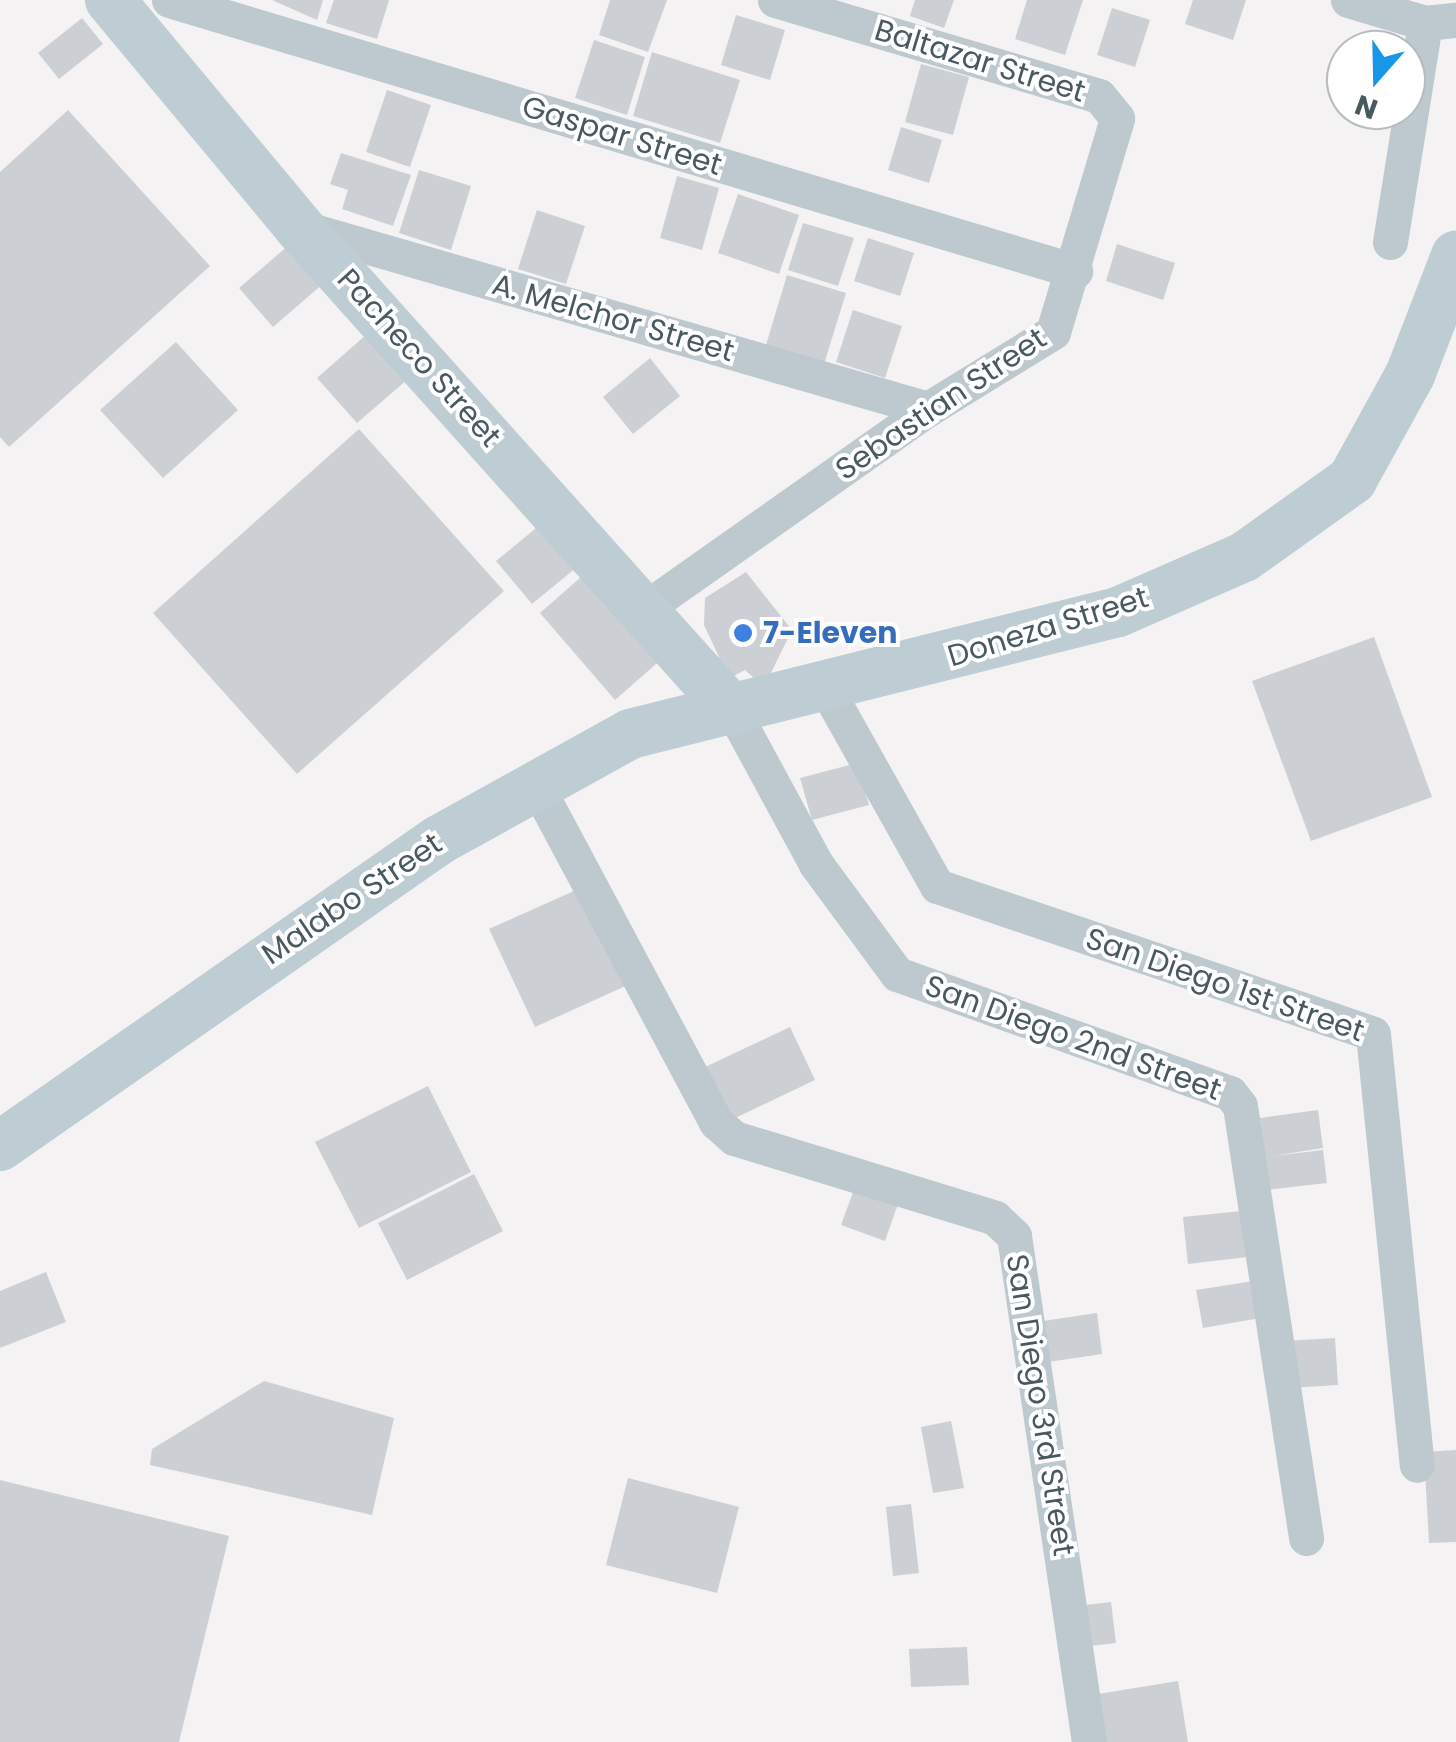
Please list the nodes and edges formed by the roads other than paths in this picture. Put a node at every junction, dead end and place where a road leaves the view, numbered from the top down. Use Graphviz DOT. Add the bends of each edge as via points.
graph roads {
  1 [pos="110,0"];
  2 [pos="169,0"];
  3 [pos="775,0"];
  4 [pos="1348,0"];
  5 [pos="1440,21"];
  6 [pos="1117,118"];
  7 [pos="298,226"];
  8 [pos="1390,242"];
  9 [pos="1456,256"];
  10 [pos="1075,271"];
  11 [pos="928,409"];
  12 [pos="647,607"];
  13 [pos="828,690"];
  14 [pos="733,711"];
  15 [pos="534,781"];
  16 [pos="0,1146"];
  17 [pos="1417,1465"];
  18 [pos="1306,1538"];
  19 [pos="1089,1742"];
  1 -- 7 [label="street, Pacheco Street"];
  2 -- 10 [label="street, Gaspar Street"];
  3 -- 6 [label="street, Baltazar Street" via="1098,96"];
  4 -- 5 [label="street"];
  5 -- 8 [label="street"];
  6 -- 10 [label="street, Sebastian Street"];
  7 -- 11 [label="street, A. Melchor Street"];
  7 -- 12 [label="street, Pacheco Street"];
  9 -- 13 [label="street, Doneza Street" via="1410,375 1342,491 1244,556 1118,612"];
  10 -- 11 [label="street, Sebastian Street" via="1053,332"];
  11 -- 12 [label="street, Sebastian Street"];
  12 -- 14 [label="street, Pacheco Street"];
  13 -- 14 [label="street, Doneza Street"];
  13 -- 17 [label="street, San Diego 1st Street" via="937,886 1373,1034"];
  14 -- 15 [label="street, Malabo Street" via="630,734"];
  14 -- 18 [label="street, San Diego 2nd Street" via="816,864 897,974 1230,1093 1240,1106"];
  15 -- 16 [label="street, Malabo Street" via="207,997"];
  15 -- 19 [label="street, San Diego 3rd Street" via="716,1122 734,1138 994,1218 1014,1236"];
}
